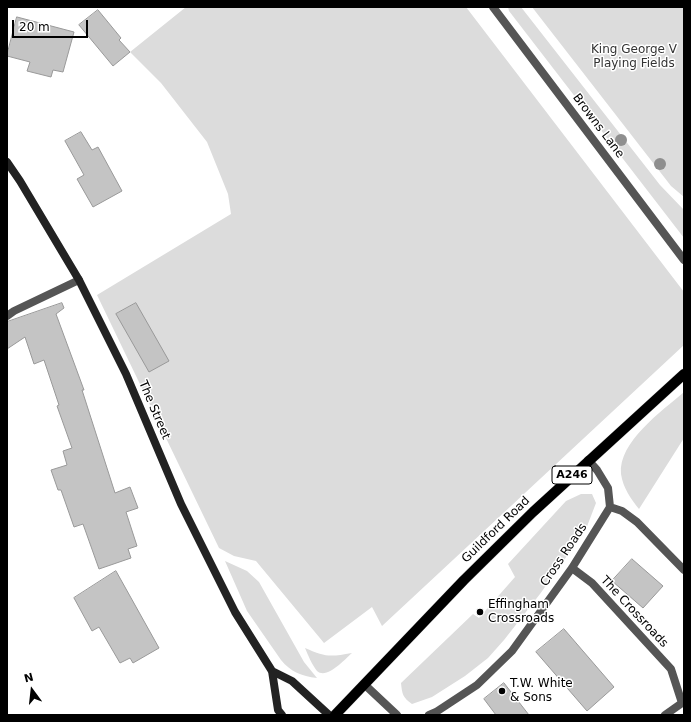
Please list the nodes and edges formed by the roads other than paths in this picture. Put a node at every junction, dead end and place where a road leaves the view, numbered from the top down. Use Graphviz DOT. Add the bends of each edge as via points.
graph roads {
  1 [pos="493,7"];
  2 [pos="7,162"];
  3 [pos="684,260"];
  4 [pos="79,280"];
  5 [pos="7,316"];
  6 [pos="684,374"];
  7 [pos="588,460"];
  8 [pos="610,507"];
  9 [pos="572,568"];
  10 [pos="684,570"];
  11 [pos="272,671"];
  12 [pos="364,684"];
  13 [pos="683,704"];
  14 [pos="282,715"];
  15 [pos="329,715"];
  16 [pos="335,715"];
  17 [pos="397,715"];
  18 [pos="429,715"];
  19 [pos="665,715"];
  1 -- 3 [label="street, Browns Lane"];
  2 -- 4 [label="street, The Street"];
  4 -- 5 [label="street"];
  4 -- 11 [label="street, The Street" via="126,374 181,504 235,612"];
  6 -- 7 [label="main road, Guildford Road / A246"];
  7 -- 8 [label="street" via="608,488"];
  7 -- 12 [label="main road, Guildford Road / A246" via="464,580"];
  8 -- 9 [label="street, Cross Roads"];
  8 -- 10 [label="street" via="622,511 637,522"];
  9 -- 13 [label="street, The Crossroads" via="592,583 671,669"];
  9 -- 18 [label="street, Cross Roads" via="512,651 476,685"];
  11 -- 14 [label="street, The Street" via="278,710"];
  11 -- 15 [label="street" via="292,681"];
  12 -- 16 [label="main road, Guildford Road / A246"];
  12 -- 17 [label="street"];
  13 -- 19 [label="street, The Crossroads"];
}
